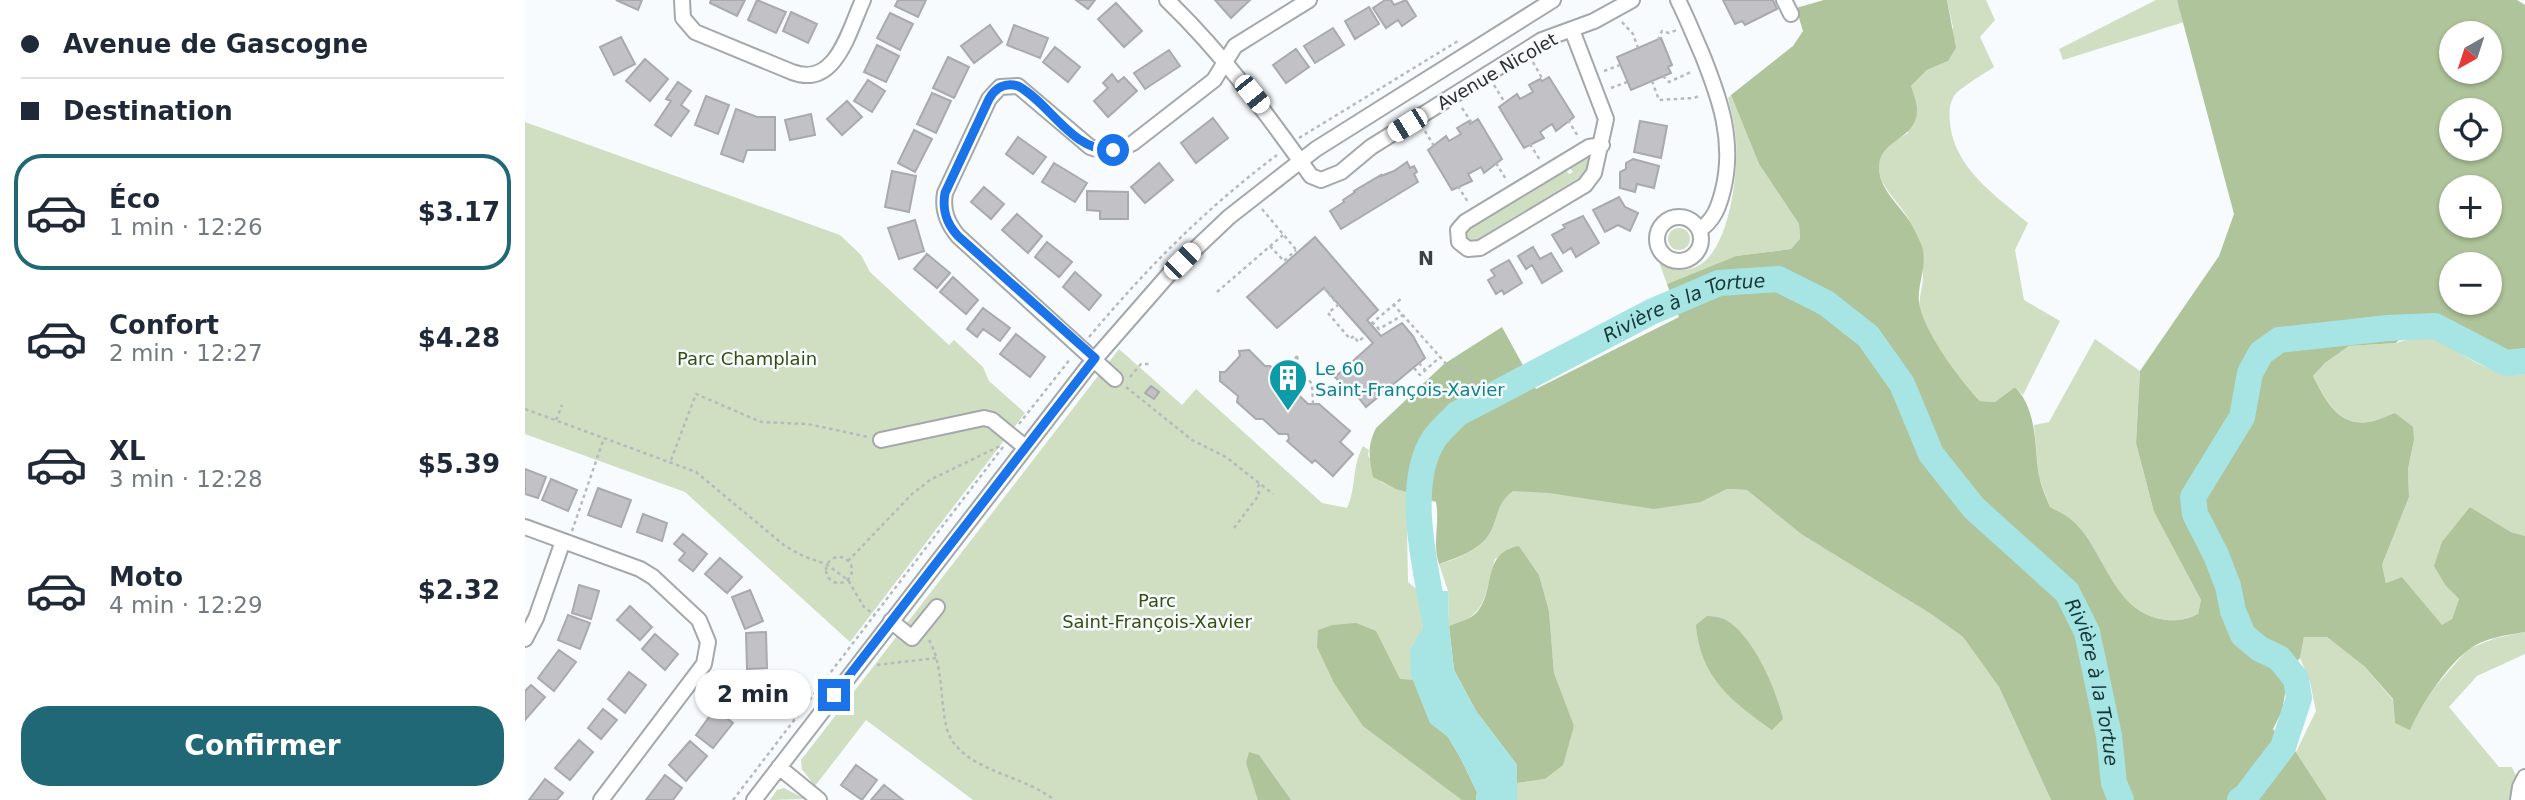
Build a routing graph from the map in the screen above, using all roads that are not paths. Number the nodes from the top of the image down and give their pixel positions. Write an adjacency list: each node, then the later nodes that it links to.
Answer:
1 (682, 0): 2 (street)
2 (863, 0)
3 (1167, 0): 11 (street, Avenue Nicolet)
4 (1309, 0): 11 (street)
5 (1553, 0): 13 (street)
6 (1632, 0): 10 (street, Avenue Nicolet)
7 (1678, 0): 14 (street)
8 (1784, 0): 9 (street)
9 (1791, 14)
10 (1572, 30): 12 (street); 13 (street, Avenue Nicolet)
11 (1225, 62): 13 (street, Avenue Nicolet); 15 (street)
12 (1602, 145): 12 (street)
13 (1300, 160): 15 (street)
14 (1699, 230)
15 (1095, 358): 16 (street); 18 (street)
16 (1115, 379)
17 (881, 440): 18 (street)
18 (1025, 447): 22 (street)
19 (525, 527): 20 (street)
20 (567, 538): 23 (street); 26 (street)
21 (937, 607): 22 (street)
22 (891, 621): 24 (street)
23 (525, 639)
24 (779, 767): 27 (street); 28 (street)
25 (2525, 777): 29 (street)
26 (601, 800)
27 (754, 800)
28 (820, 800)
29 (2518, 800)

